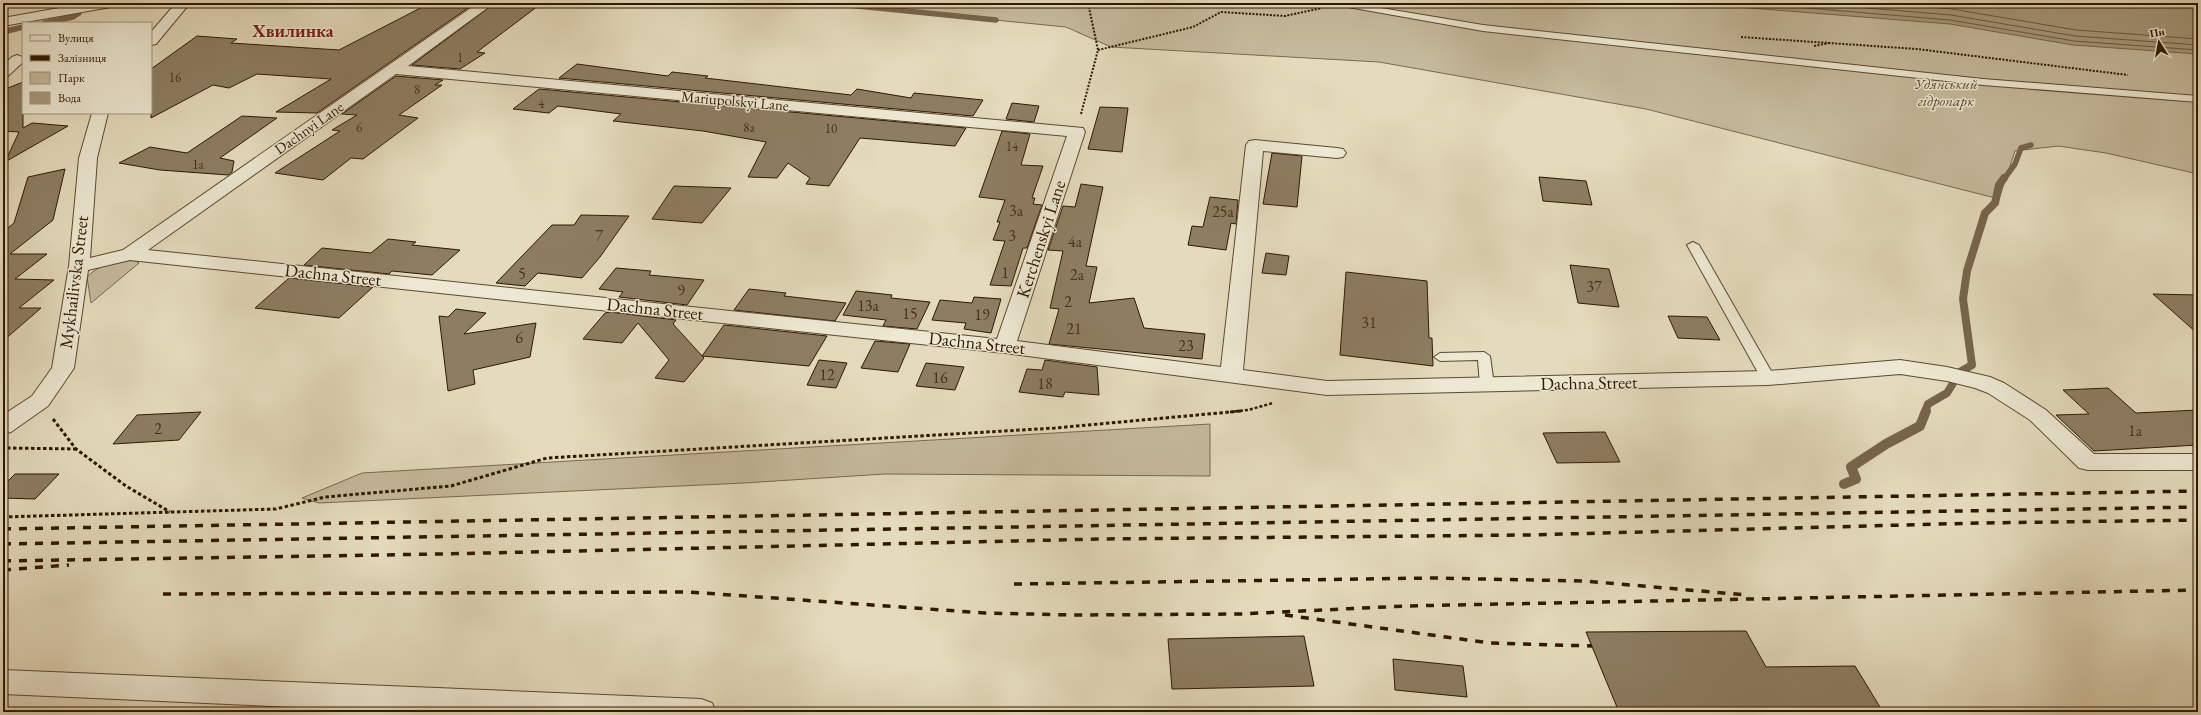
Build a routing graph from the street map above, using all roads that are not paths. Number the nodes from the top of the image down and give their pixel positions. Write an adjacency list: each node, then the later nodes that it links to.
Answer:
1 (111, 3): 5 (street)
2 (183, 3): 6 (street)
3 (487, 3): 8 (street, Dachnyi Lane)
4 (1338, 3): 10 (lane)
5 (3, 22)
6 (152, 40)
7 (17, 60): 9 (street)
8 (393, 69): 12 (street, Mariupolskyi Lane); 15 (street, Dachnyi Lane)
9 (3, 73)
10 (2198, 99)
11 (100, 114): 16 (street, Mykhailivska Street)
12 (1077, 132): 17 (street, Kerchenskyi Lane)
13 (1337, 153): 19 (street)
14 (1693, 245): 20 (lane)
15 (130, 254): 16 (street, Dachna Street); 17 (street, Dachna Street)
16 (79, 266): 22 (street, Mykhailivska Street)
17 (1005, 346): 19 (street, Dachna Street)
18 (1440, 357): 21 (lane)
19 (1231, 375): 21 (street, Dachna Street)
20 (1768, 378): 21 (street, Dachna Street); 23 (street, Dachna Street)
21 (1487, 385)
22 (3, 426)
23 (2198, 462)
24 (3, 682): 25 (street)
25 (702, 712)

